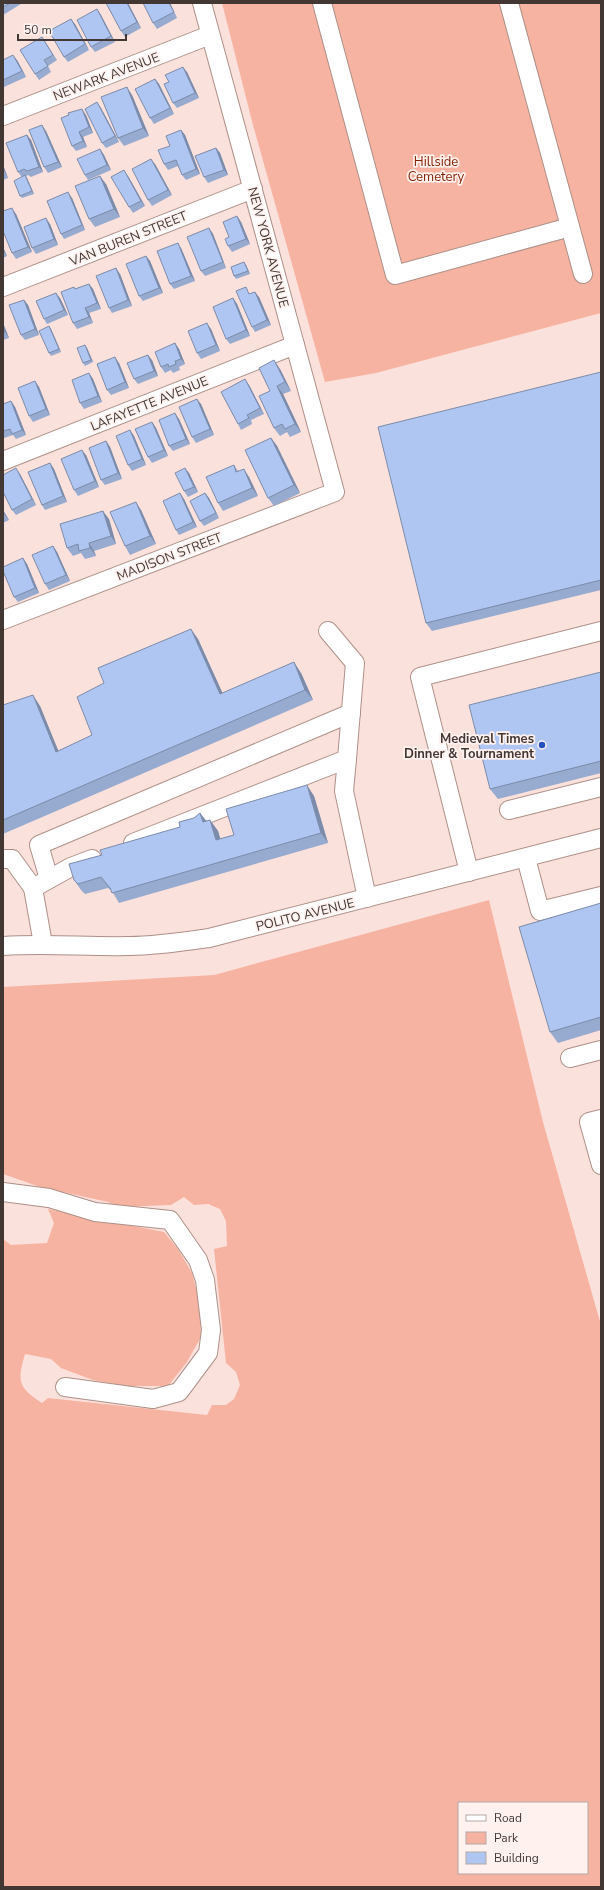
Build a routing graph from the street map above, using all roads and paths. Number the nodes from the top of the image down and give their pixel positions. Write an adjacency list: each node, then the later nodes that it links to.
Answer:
1 (202, 3): 4 (street, NEW YORK AVENUE)
2 (322, 3): 7 (street)
3 (509, 3): 7 (street)
4 (210, 36): 5 (street, NEWARK AVENUE); 6 (street, NEW YORK AVENUE)
5 (3, 116)
6 (253, 188): 9 (street, VAN BUREN STREET); 10 (street, NEW YORK AVENUE)
7 (570, 226): 8 (street)
8 (583, 274)
9 (3, 287)
10 (295, 345): 11 (street, LAFAYETTE AVENUE); 12 (street, NEW YORK AVENUE)
11 (3, 461)
12 (335, 492): 13 (street, MADISON STREET)
13 (3, 620)
14 (328, 631): 16 (street)
15 (601, 631): 23 (street)
16 (351, 713): 17 (street); 24 (street)
17 (347, 758): 24 (street); 26 (street)
18 (601, 787): 19 (street)
19 (509, 810)
20 (601, 840): 21 (street, POLITO AVENUE)
21 (526, 858): 23 (street, POLITO AVENUE); 25 (street)
22 (3, 859): 24 (street)
23 (469, 872): 26 (street, POLITO AVENUE)
24 (41, 883): 27 (street)
25 (601, 896)
26 (367, 898): 27 (street, POLITO AVENUE)
27 (43, 944): 28 (street, POLITO AVENUE)
28 (3, 946)
29 (601, 1050): 30 (street)
30 (570, 1058)
31 (601, 1119): 32 (street)
32 (601, 1165)
33 (3, 1192): 34 (street)
34 (65, 1387)

